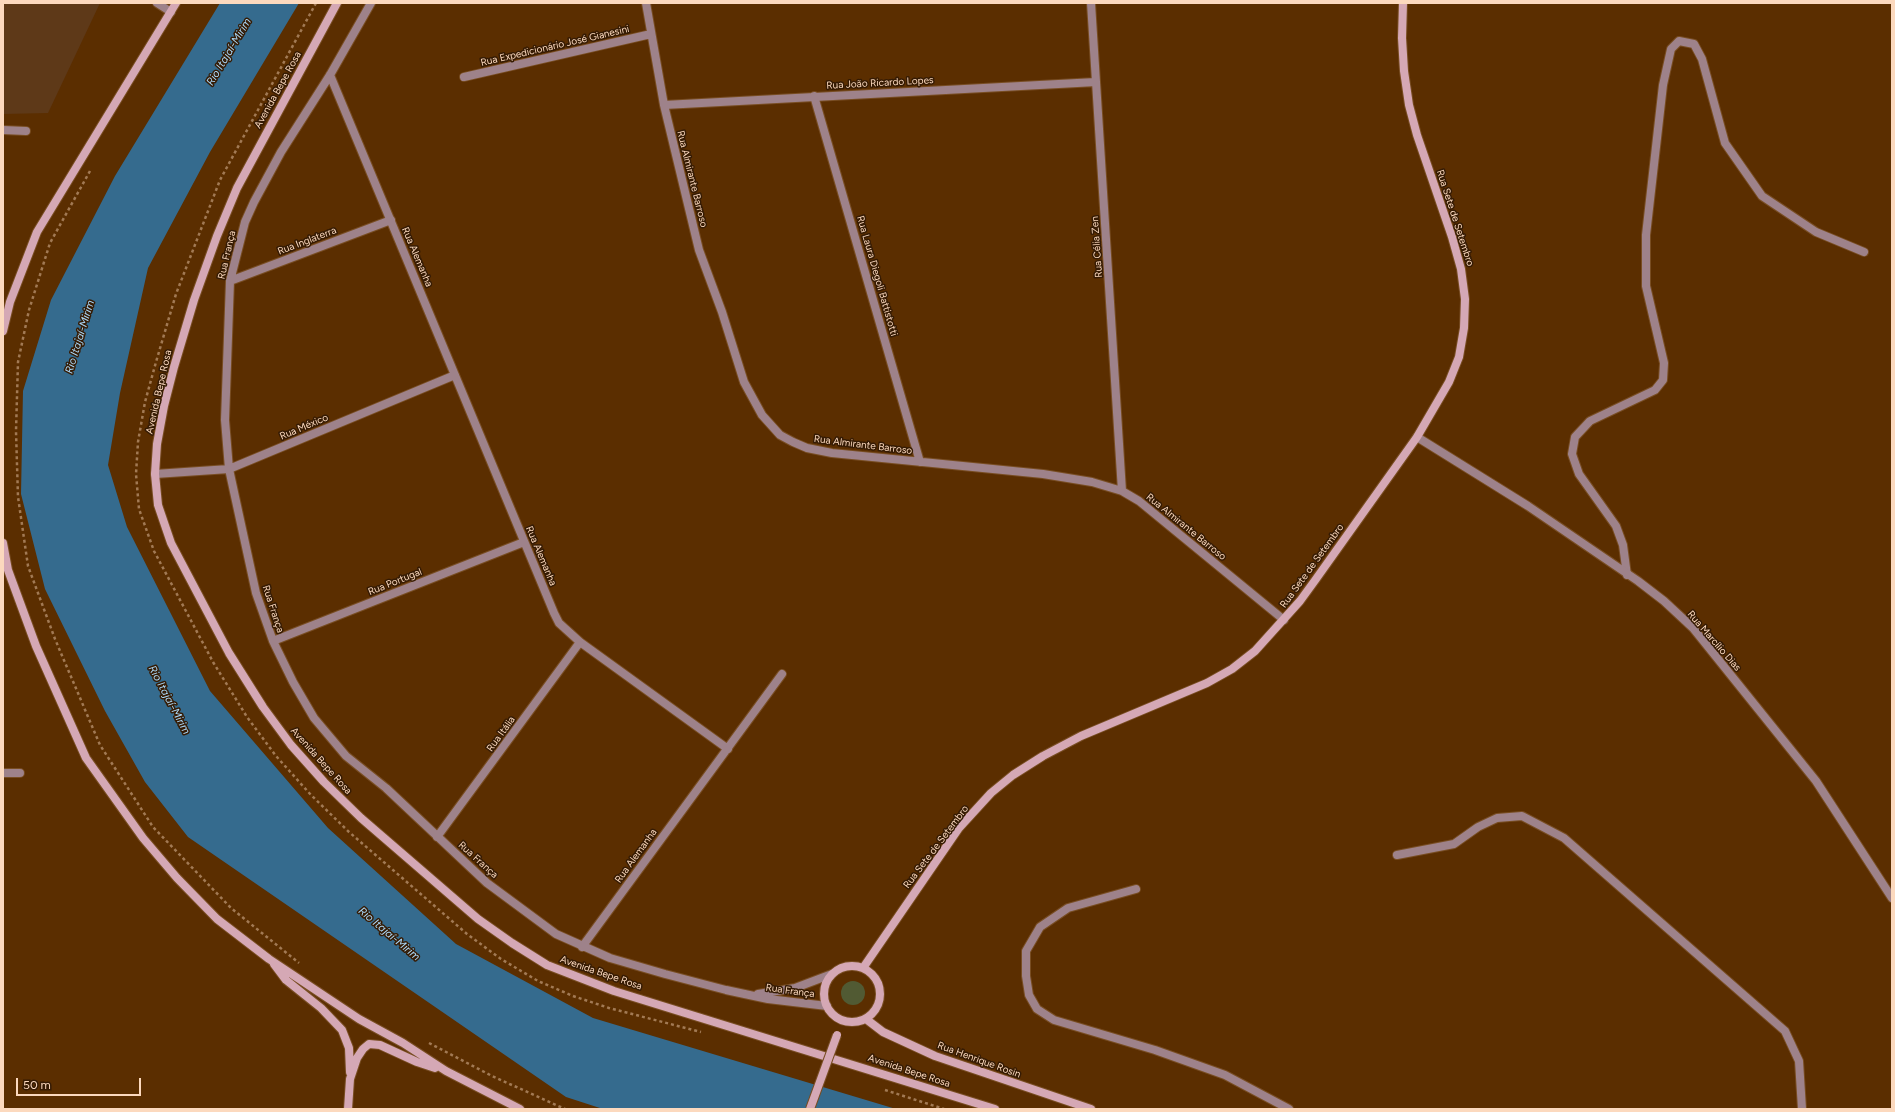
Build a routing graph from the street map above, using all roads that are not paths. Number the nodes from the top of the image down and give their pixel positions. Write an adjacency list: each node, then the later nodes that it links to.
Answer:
1 (157, 3): 8 (street)
2 (176, 3): 8 (main road)
3 (337, 3): 25 (main road, Avenida Bepe Rosa)
4 (371, 3): 10 (street, Rua França)
5 (646, 3): 9 (street, Rua Almirante Barroso)
6 (1091, 3): 12 (street, Rua Célia Zen)
7 (1403, 3): 22 (main road, Rua Sete de Setembro)
8 (171, 12): 20 (main road)
9 (651, 34): 11 (street, Rua Expedicionário José Gianesini); 14 (street, Rua Almirante Barroso)
10 (330, 75): 17 (street, Rua Alemanha); 19 (street, Rua França)
11 (464, 78)
12 (1096, 82): 13 (street, Rua João Ricardo Lopes); 26 (street, Rua Célia Zen)
13 (814, 96): 14 (street, Rua João Ricardo Lopes); 23 (street, Rua Laura Diegoli Battistotti)
14 (664, 105): 23 (street, Rua Almirante Barroso)
15 (3, 130): 16 (street)
16 (26, 131)
17 (390, 220): 19 (street, Rua Inglaterra); 21 (street, Rua Alemanha)
18 (1864, 252): 29 (street)
19 (230, 281): 24 (street, Rua França)
20 (3, 331)
21 (455, 375): 24 (street, Rua México); 27 (street, Rua Alemanha)
22 (1417, 437): 29 (street, Rua Marcílio Dias); 30 (main road, Rua Sete de Setembro)
23 (920, 462): 26 (street, Rua Almirante Barroso)
24 (229, 469): 25 (street, Rua México); 31 (street, Rua França)
25 (155, 474): 54 (main road, Avenida Bepe Rosa)
26 (1122, 491): 30 (street, Rua Almirante Barroso)
27 (524, 542): 31 (street, Rua Portugal); 32 (street, Rua Alemanha)
28 (3, 543): 42 (main road)
29 (1627, 575): 40 (street, Rua Marcílio Dias)
30 (1284, 620): 43 (main road, Rua Sete de Setembro)
31 (273, 641): 37 (street, Rua França)
32 (580, 642): 34 (street, Rua Alemanha); 37 (street, Rua Itália)
33 (782, 674): 34 (street)
34 (728, 749): 41 (street, Rua Alemanha)
35 (3, 773): 36 (street)
36 (20, 773)
37 (437, 837): 41 (street, Rua França)
38 (1397, 855): 57 (street)
39 (1136, 889): 56 (street)
40 (1892, 898)
41 (582, 946): 45 (street, Rua França)
42 (270, 959): 49 (main road); 50 (main road)
43 (864, 968): 44 (main road); 47 (main road)
44 (832, 974): 45 (street, Rua França); 46 (main road)
45 (751, 995): 46 (street, Rua França)
46 (826, 1006): 48 (main road)
47 (866, 1019): 48 (main road); 55 (main road, Rua Henrique Rosin)
48 (842, 1020): 53 (main road, bridge)
49 (446, 1071): 50 (main road); 52 (main road)
50 (350, 1079): 51 (main road)
51 (348, 1109)
52 (520, 1109)
53 (810, 1109)
54 (994, 1109)
55 (1091, 1109)
56 (1289, 1109)
57 (1802, 1109)

